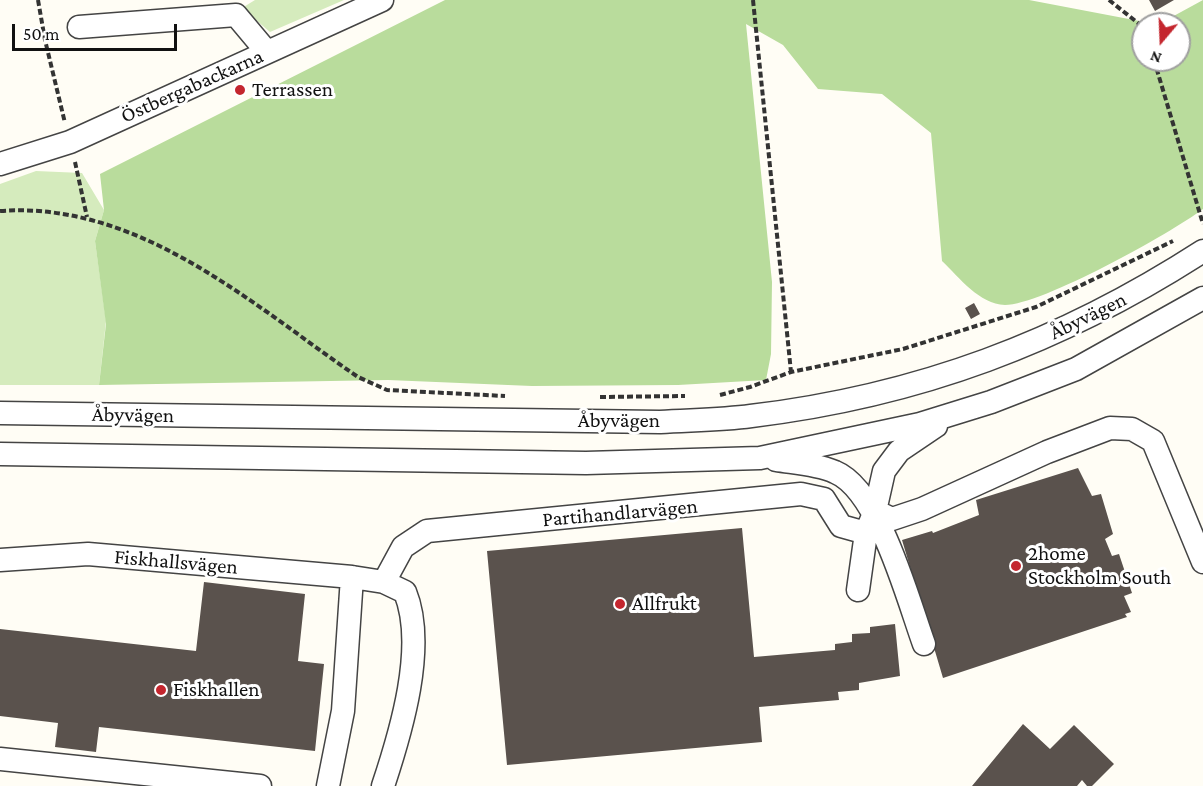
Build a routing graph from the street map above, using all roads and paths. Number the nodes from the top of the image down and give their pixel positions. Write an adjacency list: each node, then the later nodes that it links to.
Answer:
1 (38, 0): 10 (path)
2 (382, 0): 8 (street, Östbergabackarna)
3 (753, 0): 18 (path)
4 (1109, 0): 6 (path)
5 (230, 7): 7 (street); 8 (street)
6 (1131, 17)
7 (79, 27)
8 (267, 52): 10 (street, Östbergabackarna)
9 (1158, 72): 14 (path)
10 (70, 142): 11 (street, Östbergabackarna); 13 (path)
11 (0, 164)
12 (0, 211): 13 (path)
13 (87, 217): 20 (path)
14 (1203, 224)
15 (1182, 236): 18 (path)
16 (1203, 251): 23 (street, Åbyvägen)
17 (1203, 298): 24 (street, Åbyvägen)
18 (791, 372): 19 (path)
19 (718, 395)
20 (507, 396)
21 (690, 396): 22 (path)
22 (599, 397)
23 (0, 413)
24 (954, 414): 26 (street, Åbyvägen); 27 (street)
25 (0, 454): 26 (street, Åbyvägen)
26 (760, 458): 27 (street)
27 (875, 511): 28 (street); 30 (street); 34 (street)
28 (866, 533): 32 (street, Partihandlarvägen); 33 (street)
29 (0, 560): 31 (street, Fiskhallsvägen)
30 (1202, 561)
31 (352, 577): 32 (street); 37 (street)
32 (384, 582): 38 (street)
33 (858, 590)
34 (924, 644)
35 (0, 759): 36 (street)
36 (260, 786)
37 (327, 786)
38 (382, 786)

